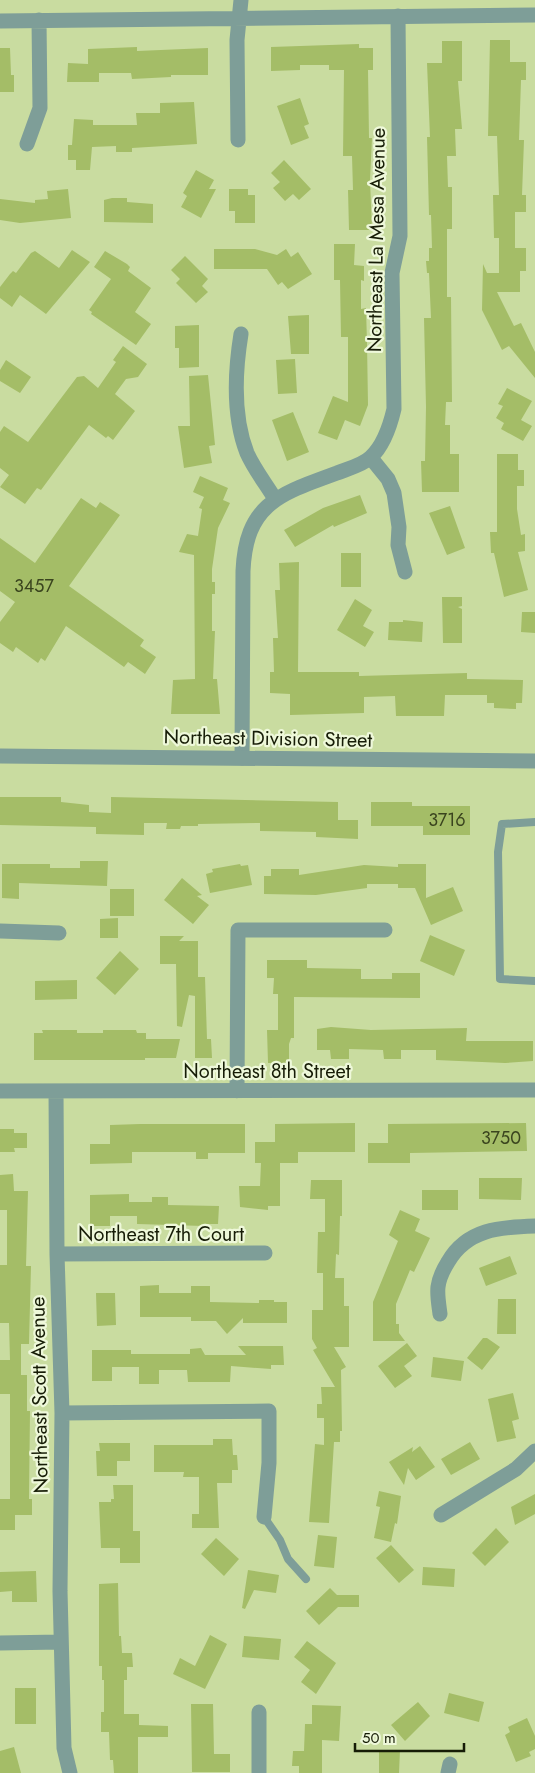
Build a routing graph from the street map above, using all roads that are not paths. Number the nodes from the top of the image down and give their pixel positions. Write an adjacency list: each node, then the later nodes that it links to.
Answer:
1 (241, 0): 4 (street)
2 (535, 15): 3 (street)
3 (398, 16): 4 (street); 10 (street, Northeast La Mesa Avenue)
4 (239, 18): 5 (street); 7 (street)
5 (39, 20): 6 (street); 8 (street)
6 (0, 21)
7 (238, 140)
8 (28, 144)
9 (241, 334): 11 (street)
10 (371, 458): 11 (street); 12 (street)
11 (276, 499): 14 (street)
12 (405, 572)
13 (0, 756): 14 (street, Northeast Division Street)
14 (242, 758): 15 (street, Northeast Division Street)
15 (535, 761)
16 (535, 822): 20 (lane)
17 (385, 930): 24 (street)
18 (0, 931): 19 (street)
19 (59, 933)
20 (535, 981)
21 (535, 1090): 24 (street, Northeast 8th Street)
22 (0, 1091): 23 (street, Northeast 8th Street)
23 (56, 1091): 24 (street, Northeast 8th Street); 26 (street, Northeast Scott Avenue)
24 (237, 1091)
25 (535, 1226): 28 (street)
26 (57, 1254): 27 (street, Northeast 7th Court); 29 (street, Northeast Scott Avenue)
27 (265, 1254)
28 (440, 1314)
29 (62, 1413): 32 (street); 34 (street, Northeast Scott Avenue)
30 (535, 1451): 31 (street)
31 (441, 1515)
32 (264, 1517): 33 (lane)
33 (306, 1579)
34 (61, 1642): 35 (street); 37 (street, Northeast Scott Avenue)
35 (0, 1643)
36 (259, 1712): 38 (street)
37 (70, 1773)
38 (259, 1773)

